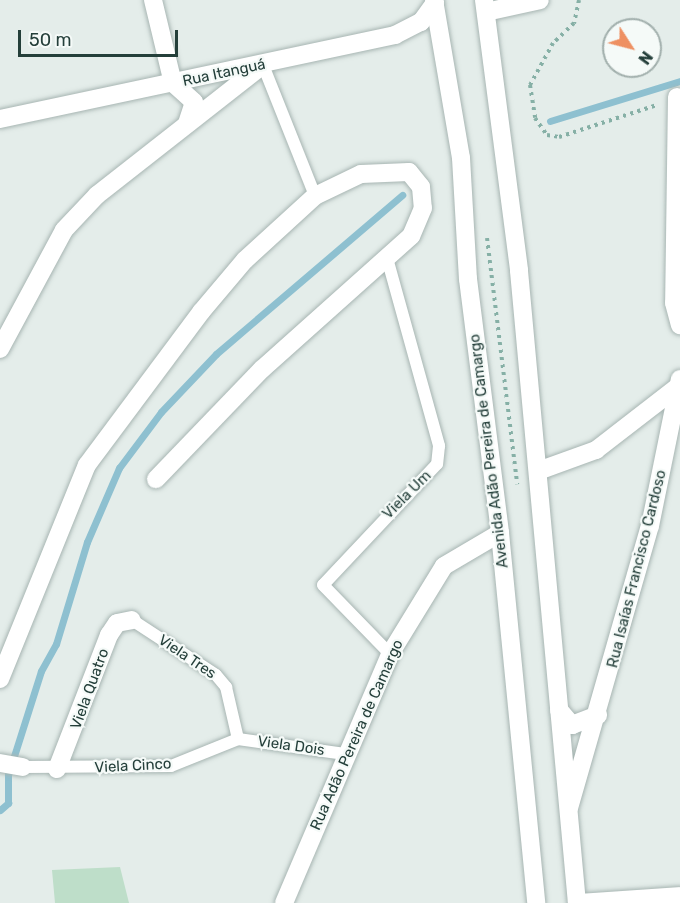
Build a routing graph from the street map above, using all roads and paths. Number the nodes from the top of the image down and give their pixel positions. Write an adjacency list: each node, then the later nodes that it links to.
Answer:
1 (153, 0): 7 (street)
2 (540, 0): 5 (street)
3 (579, 0): 8 (path)
4 (434, 1): 6 (street, Rua Itanguá); 18 (street, Avenida Adão Pereira de Camargo)
5 (485, 6): 16 (street)
6 (263, 65): 7 (street, Rua Itanguá); 10 (street); 11 (lane)
7 (173, 83): 9 (street, Rua Itanguá); 10 (street)
8 (679, 97): 13 (street)
9 (0, 119)
10 (187, 125): 14 (street)
11 (315, 196): 12 (street); 21 (street)
12 (387, 258): 17 (street); 20 (lane, Viela Um)
13 (680, 325)
14 (0, 348)
15 (679, 384): 16 (street); 23 (street, Rua Isaías Francisco Cardoso)
16 (538, 471): 22 (street)
17 (156, 479)
18 (500, 533): 20 (street, Rua Adão Pereira de Camargo); 32 (street, Avenida Adão Pereira de Camargo)
19 (132, 620): 24 (lane, Viela Tres); 28 (street, Viela Quatro)
20 (390, 654): 25 (street, Rua Adão Pereira de Camargo)
21 (0, 679)
22 (559, 710): 23 (street); 29 (street)
23 (598, 715): 29 (street, Rua Isaías Francisco Cardoso)
24 (238, 739): 25 (lane, Viela Dois); 28 (lane, Viela Cinco)
25 (345, 754): 31 (street, Rua Adão Pereira de Camargo)
26 (0, 763): 27 (street)
27 (23, 766): 28 (lane, Viela Cinco)
28 (57, 769)
29 (567, 813): 33 (street)
30 (680, 896): 33 (street)
31 (284, 903)
32 (536, 903)
33 (577, 903)

